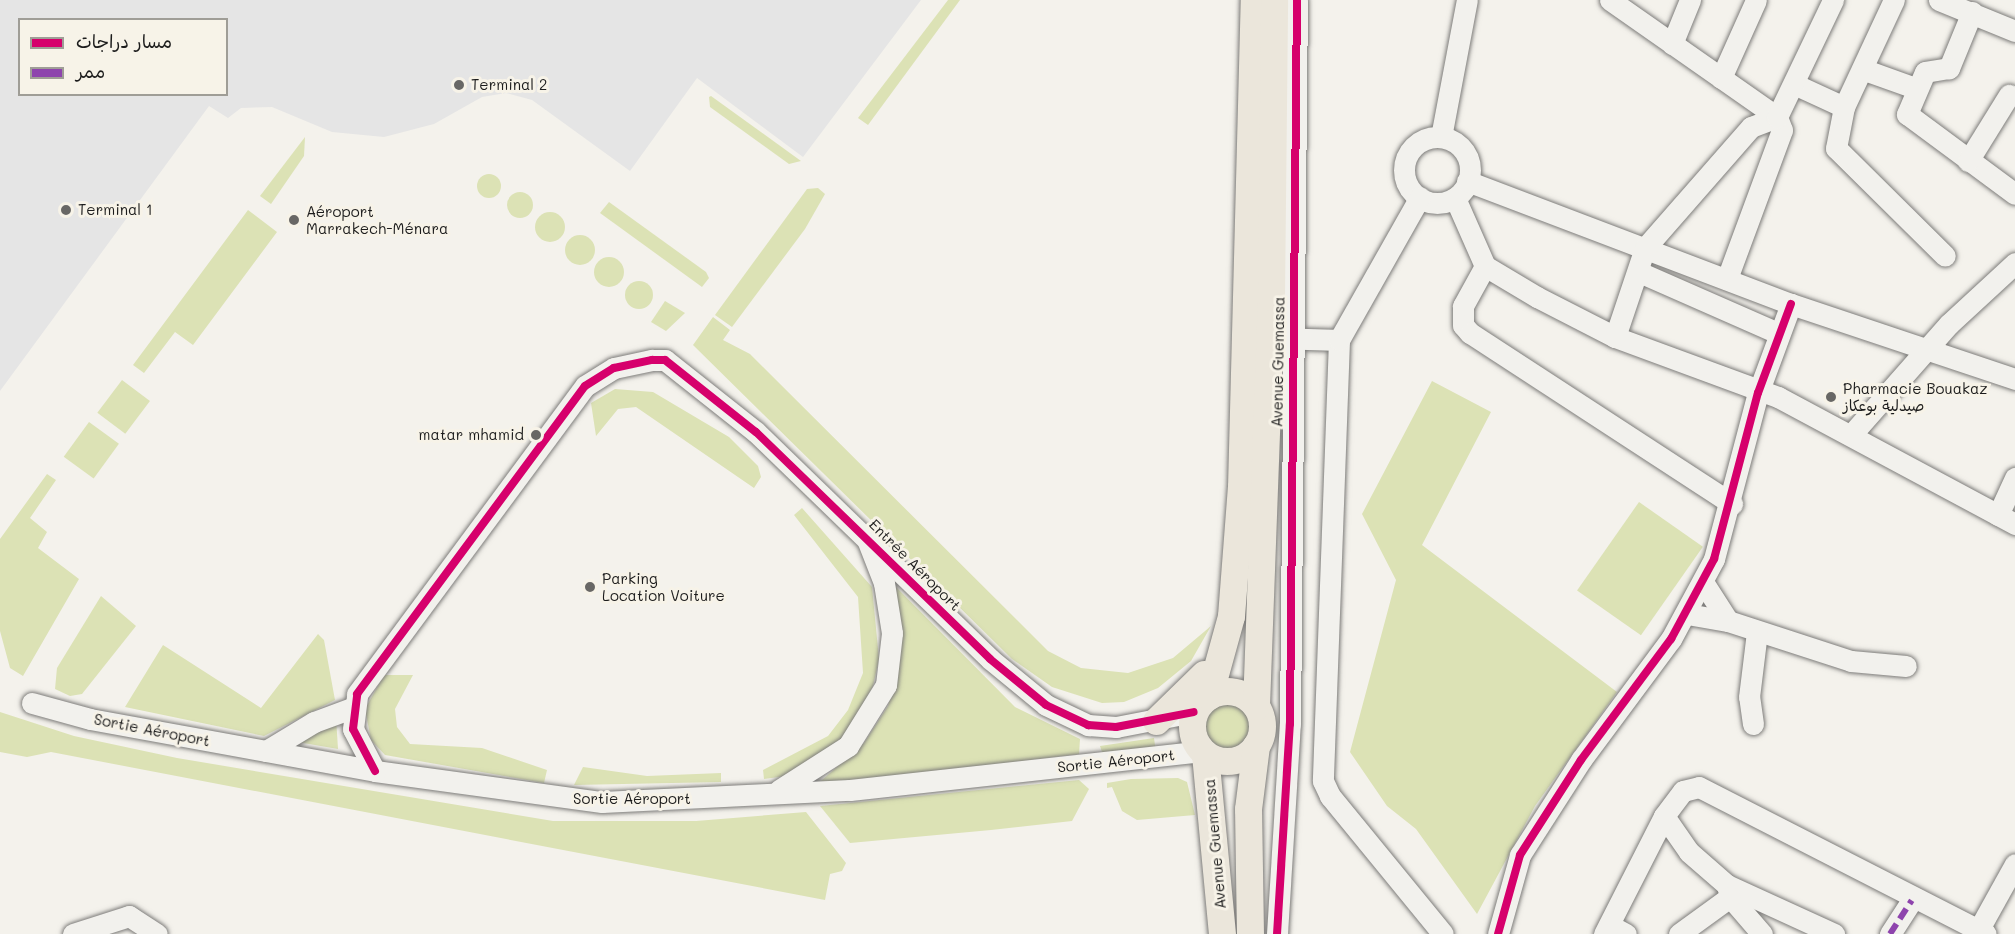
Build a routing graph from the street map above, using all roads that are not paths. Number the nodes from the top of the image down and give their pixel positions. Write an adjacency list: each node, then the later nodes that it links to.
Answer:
1 (1254, 0): 36 (main road, Avenue Guemassa)
2 (1274, 0): 36 (main road, Avenue Guemassa)
3 (1297, 0): 36 (street, Avenue Guemassa)
4 (1467, 0): 21 (street)
5 (1610, 0): 13 (street)
6 (1690, 0): 13 (street)
7 (1756, 0): 15 (street)
8 (1833, 0): 16 (street)
9 (1894, 0): 14 (street)
10 (1939, 0): 11 (street)
11 (1972, 12): 12 (street); 17 (street)
12 (2015, 31)
13 (1672, 44): 15 (street)
14 (1862, 69): 17 (street); 19 (street)
15 (1721, 78): 20 (street)
16 (1794, 84): 19 (street); 20 (street)
17 (1915, 88): 22 (street)
18 (2009, 95): 22 (street)
19 (1844, 107): 28 (street)
20 (1777, 117): 27 (street); 32 (street)
21 (1441, 137): 23 (street); 25 (street)
22 (1968, 161): 24 (street)
23 (1467, 181): 26 (street); 27 (street)
24 (2015, 194)
25 (1420, 197): 26 (street); 37 (street)
26 (1455, 198): 29 (street)
27 (1645, 248): 31 (street); 32 (street)
28 (1945, 256)
29 (1485, 266): 35 (street); 43 (street)
30 (2014, 267): 38 (street)
31 (1639, 272): 34 (street); 35 (street)
32 (1727, 279): 33 (street)
33 (1791, 304): 34 (street); 38 (street)
34 (1778, 333): 40 (street)
35 (1615, 337): 40 (street)
36 (1269, 338): 37 (street); 50 (main road, Avenue Guemassa); 54 (main road, Avenue Guemassa); 73 (street, Avenue Guemassa)
37 (1339, 340): 74 (street)
38 (1927, 349): 39 (street); 41 (street)
39 (2015, 379)
40 (1758, 393): 41 (street); 43 (street)
41 (1851, 435): 44 (street)
42 (2015, 478): 44 (street)
43 (1732, 504): 46 (street)
44 (2006, 520)
45 (865, 533): 55 (street, Entrée Aéroport); 56 (street, Entrée Aéroport); 62 (street)
46 (1703, 582): 47 (street); 48 (street)
47 (1687, 614): 48 (street); 75 (street)
48 (1728, 621): 49 (street)
49 (1756, 632): 51 (street); 57 (street)
50 (1226, 645): 53 (main road, Avenue Guemassa); 56 (main road)
51 (1906, 666)
52 (32, 703): 59 (street, Sortie Aéroport)
53 (1202, 704): 54 (main road); 56 (street, Entrée Aéroport); 60 (main road)
54 (1256, 706): 58 (main road)
55 (352, 708): 59 (street); 61 (street)
56 (1156, 721)
57 (1754, 724)
58 (1256, 746): 60 (main road); 72 (main road, Avenue Guemassa)
59 (266, 751): 61 (street, Sortie Aéroport)
60 (1204, 752): 62 (street, Sortie Aéroport); 71 (main road, Avenue Guemassa)
61 (375, 771): 62 (street, Sortie Aéroport)
62 (771, 794)
63 (1664, 816): 65 (street); 66 (street); 67 (street)
64 (2015, 864): 68 (street)
65 (1729, 891): 76 (street); 77 (street); 78 (street)
66 (1912, 900): 68 (street); 79 (street)
67 (1613, 931)
68 (1982, 932)
69 (73, 934): 70 (street)
70 (157, 934)
71 (1222, 934)
72 (1250, 934)
73 (1277, 934)
74 (1443, 934)
75 (1498, 934)
76 (1680, 934)
77 (1762, 934)
78 (1834, 934)
79 (1890, 934)

